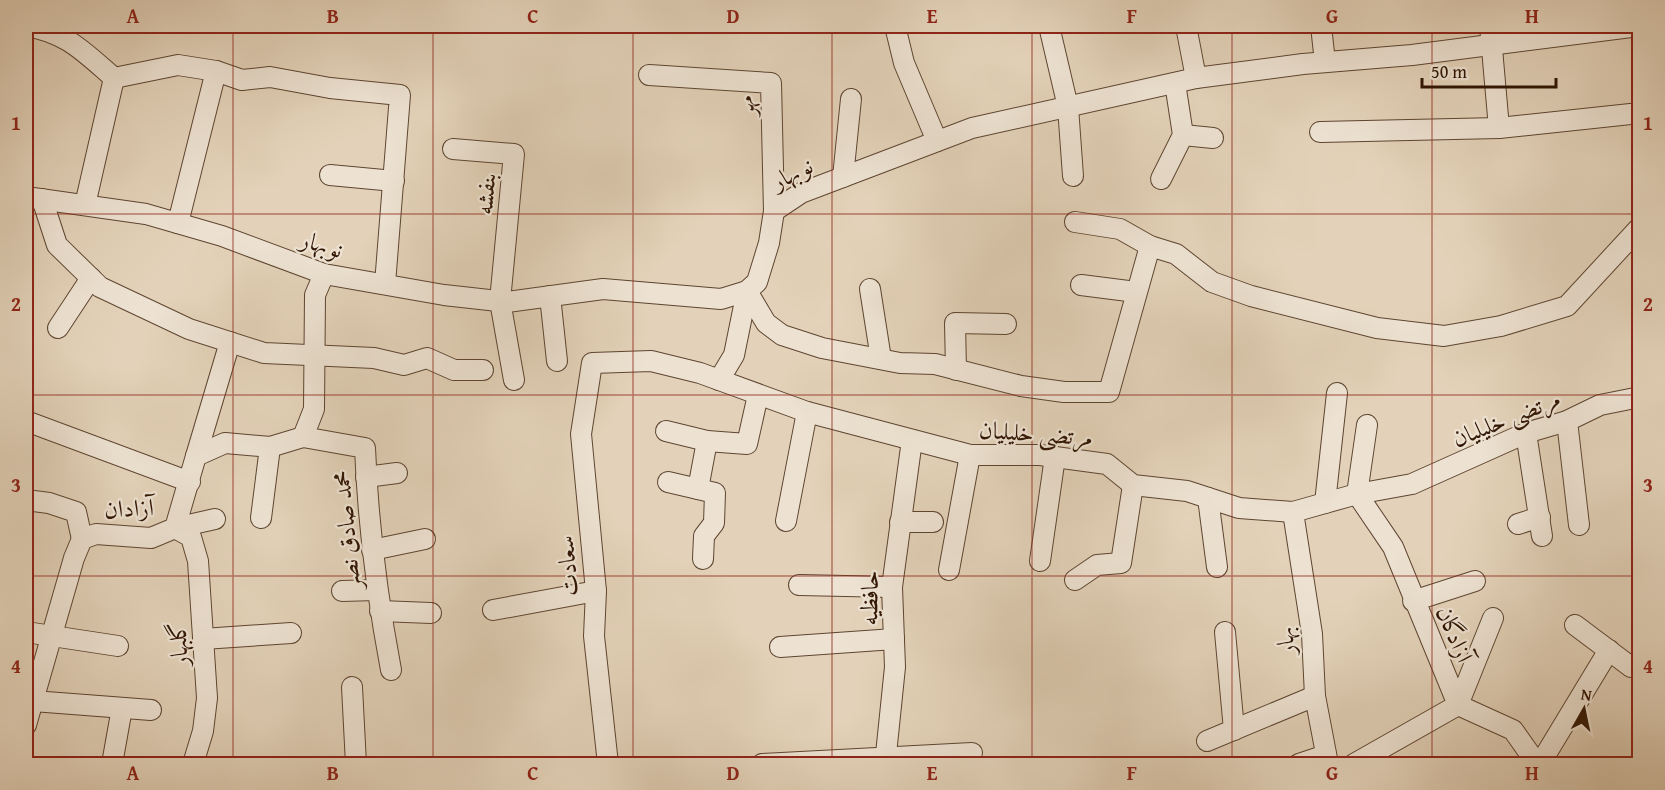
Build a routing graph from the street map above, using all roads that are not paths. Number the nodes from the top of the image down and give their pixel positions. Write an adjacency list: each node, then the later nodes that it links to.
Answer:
1 (26, 26): 12 (street)
2 (895, 26): 22 (street)
3 (1049, 26): 16 (street)
4 (1186, 26): 13 (street)
5 (1321, 26): 9 (street)
6 (1639, 26): 7 (street, نوبهار)
7 (1563, 31): 8 (street, نوبهار)
8 (1491, 35): 9 (street, نوبهار); 18 (street)
9 (1325, 62): 13 (street, نوبهار)
10 (216, 71): 12 (street); 28 (street); 33 (street)
11 (649, 75): 31 (street, مهر)
12 (114, 78): 30 (street)
13 (1196, 78): 14 (street, نوبهار)
14 (1175, 83): 16 (street, نوبهار); 20 (street)
15 (851, 99): 26 (street)
16 (1068, 107): 22 (street, نوبهار); 25 (street)
17 (1640, 113): 18 (street)
18 (1499, 128): 19 (street)
19 (1320, 132)
20 (1183, 135): 21 (street); 27 (street)
21 (1213, 138)
22 (937, 141): 26 (street, نوبهار)
23 (453, 149): 44 (street, بنفشه)
24 (330, 175): 28 (street)
25 (1073, 176)
26 (843, 177): 31 (street, نوبهار)
27 (1161, 180)
28 (394, 181): 38 (street)
29 (34, 198): 30 (street, نوبهار); 37 (street)
30 (84, 205): 33 (street, نوبهار)
31 (774, 211): 41 (street, نوبهار)
32 (1075, 222): 35 (street)
33 (178, 223): 36 (street, نوبهار)
34 (1640, 227): 35 (street)
35 (1150, 246): 42 (street)
36 (324, 274): 38 (street, نوبهار); 48 (street)
37 (91, 278): 46 (street); 47 (street)
38 (385, 284): 44 (street, نوبهار)
39 (1082, 285): 42 (street)
40 (870, 289): 49 (street)
41 (747, 291): 43 (street, نوبهار); 49 (street); 54 (street)
42 (1136, 292): 53 (street)
43 (550, 296): 44 (street, نوبهار); 50 (street)
44 (501, 301): 55 (street)
45 (1006, 324): 53 (street)
46 (58, 328)
47 (230, 342): 48 (street); 70 (street, آزادان)
48 (315, 355): 52 (street); 65 (street)
49 (881, 359): 53 (street)
50 (557, 362)
51 (592, 363): 54 (street, مرتضی خلیلیان); 104 (street, سعادت)
52 (483, 370)
53 (956, 370)
54 (719, 380): 57 (street, مرتضی خلیلیان)
55 (514, 381)
56 (1337, 393): 81 (street)
57 (758, 395): 59 (street, مرتضی خلیلیان); 67 (street)
58 (1640, 397): 61 (street, مرتضی خلیلیان)
59 (807, 412): 66 (street, مرتضی خلیلیان); 85 (street)
60 (26, 421): 74 (street)
61 (1567, 422): 64 (street, مرتضی خلیلیان); 89 (street)
62 (1367, 425): 78 (street)
63 (666, 431): 67 (street)
64 (1526, 433): 78 (street, مرتضی خلیلیان); 88 (street)
65 (303, 437): 68 (street); 73 (street, محمد صادق نصر)
66 (912, 440): 69 (street, مرتضی خلیلیان); 86 (street, حافظیه)
67 (707, 441): 77 (street)
68 (270, 447): 70 (street); 83 (street)
69 (970, 455): 71 (street, مرتضی خلیلیان); 97 (street)
70 (196, 456): 74 (street, آزادان)
71 (1055, 457): 76 (street, مرتضی خلیلیان); 95 (street)
72 (397, 473): 73 (street)
73 (366, 477): 93 (street, محمد صادق نصر)
74 (190, 482): 90 (street, آزادان)
75 (668, 482): 77 (street)
76 (1133, 485): 79 (street, مرتضی خلیلیان); 98 (street)
77 (698, 489): 94 (street)
78 (1357, 494): 81 (street, مرتضی خلیلیان); 105 (street, آزادگان)
79 (1208, 498): 82 (street, مرتضی خلیلیان); 96 (street)
80 (26, 500): 91 (street)
81 (1325, 503): 82 (street, مرتضی خلیلیان)
82 (1293, 512): 123 (street, بهار)
83 (261, 518)
84 (215, 519): 90 (street)
85 (786, 521)
86 (900, 522): 87 (street); 101 (street, حافظیه)
87 (933, 522)
88 (1518, 524)
89 (1579, 525)
90 (175, 528): 91 (street, آزادان); 115 (street, گلبهار)
91 (82, 539): 114 (street, آزادان)
92 (424, 539): 93 (street)
93 (372, 550): 102 (street, محمد صادق نصر)
94 (703, 559)
95 (1040, 561)
96 (1217, 567)
97 (949, 570)
98 (1075, 580)
99 (1475, 581): 105 (street)
100 (799, 585): 101 (street)
101 (891, 587): 116 (street, حافظیه)
102 (376, 590): 103 (street); 107 (street, محمد صادق نصر)
103 (342, 591)
104 (596, 591): 106 (street); 138 (street, سعادت)
105 (1413, 601): 125 (street, آزادگان)
106 (493, 610)
107 (380, 611): 108 (street); 121 (street, محمد صادق نصر)
108 (431, 613)
109 (1493, 618): 125 (street)
110 (1575, 625): 119 (street)
111 (26, 632): 114 (street)
112 (1225, 632): 129 (street)
113 (291, 633): 115 (street)
114 (51, 637): 117 (street); 124 (street, آزادان)
115 (203, 639): 136 (street, گلبهار)
116 (894, 639): 118 (street); 133 (street, حافظیه)
117 (118, 646)
118 (780, 647)
119 (1609, 650): 120 (street); 141 (street)
120 (1631, 666)
121 (391, 670)
122 (352, 687): 137 (street)
123 (1315, 696): 129 (street); 132 (street, بهار)
124 (33, 701): 126 (street); 128 (street, آزادان)
125 (1458, 705): 140 (street); 141 (street)
126 (122, 708): 127 (street); 135 (street)
127 (151, 710)
128 (26, 725)
129 (1234, 730): 130 (street)
130 (1208, 741)
131 (972, 753): 133 (street)
132 (1327, 760): 134 (street)
133 (884, 761): 139 (street)
134 (1299, 764)
135 (112, 765)
136 (193, 765)
137 (356, 765)
138 (608, 765)
139 (762, 765)
140 (1354, 765)
141 (1538, 765)

